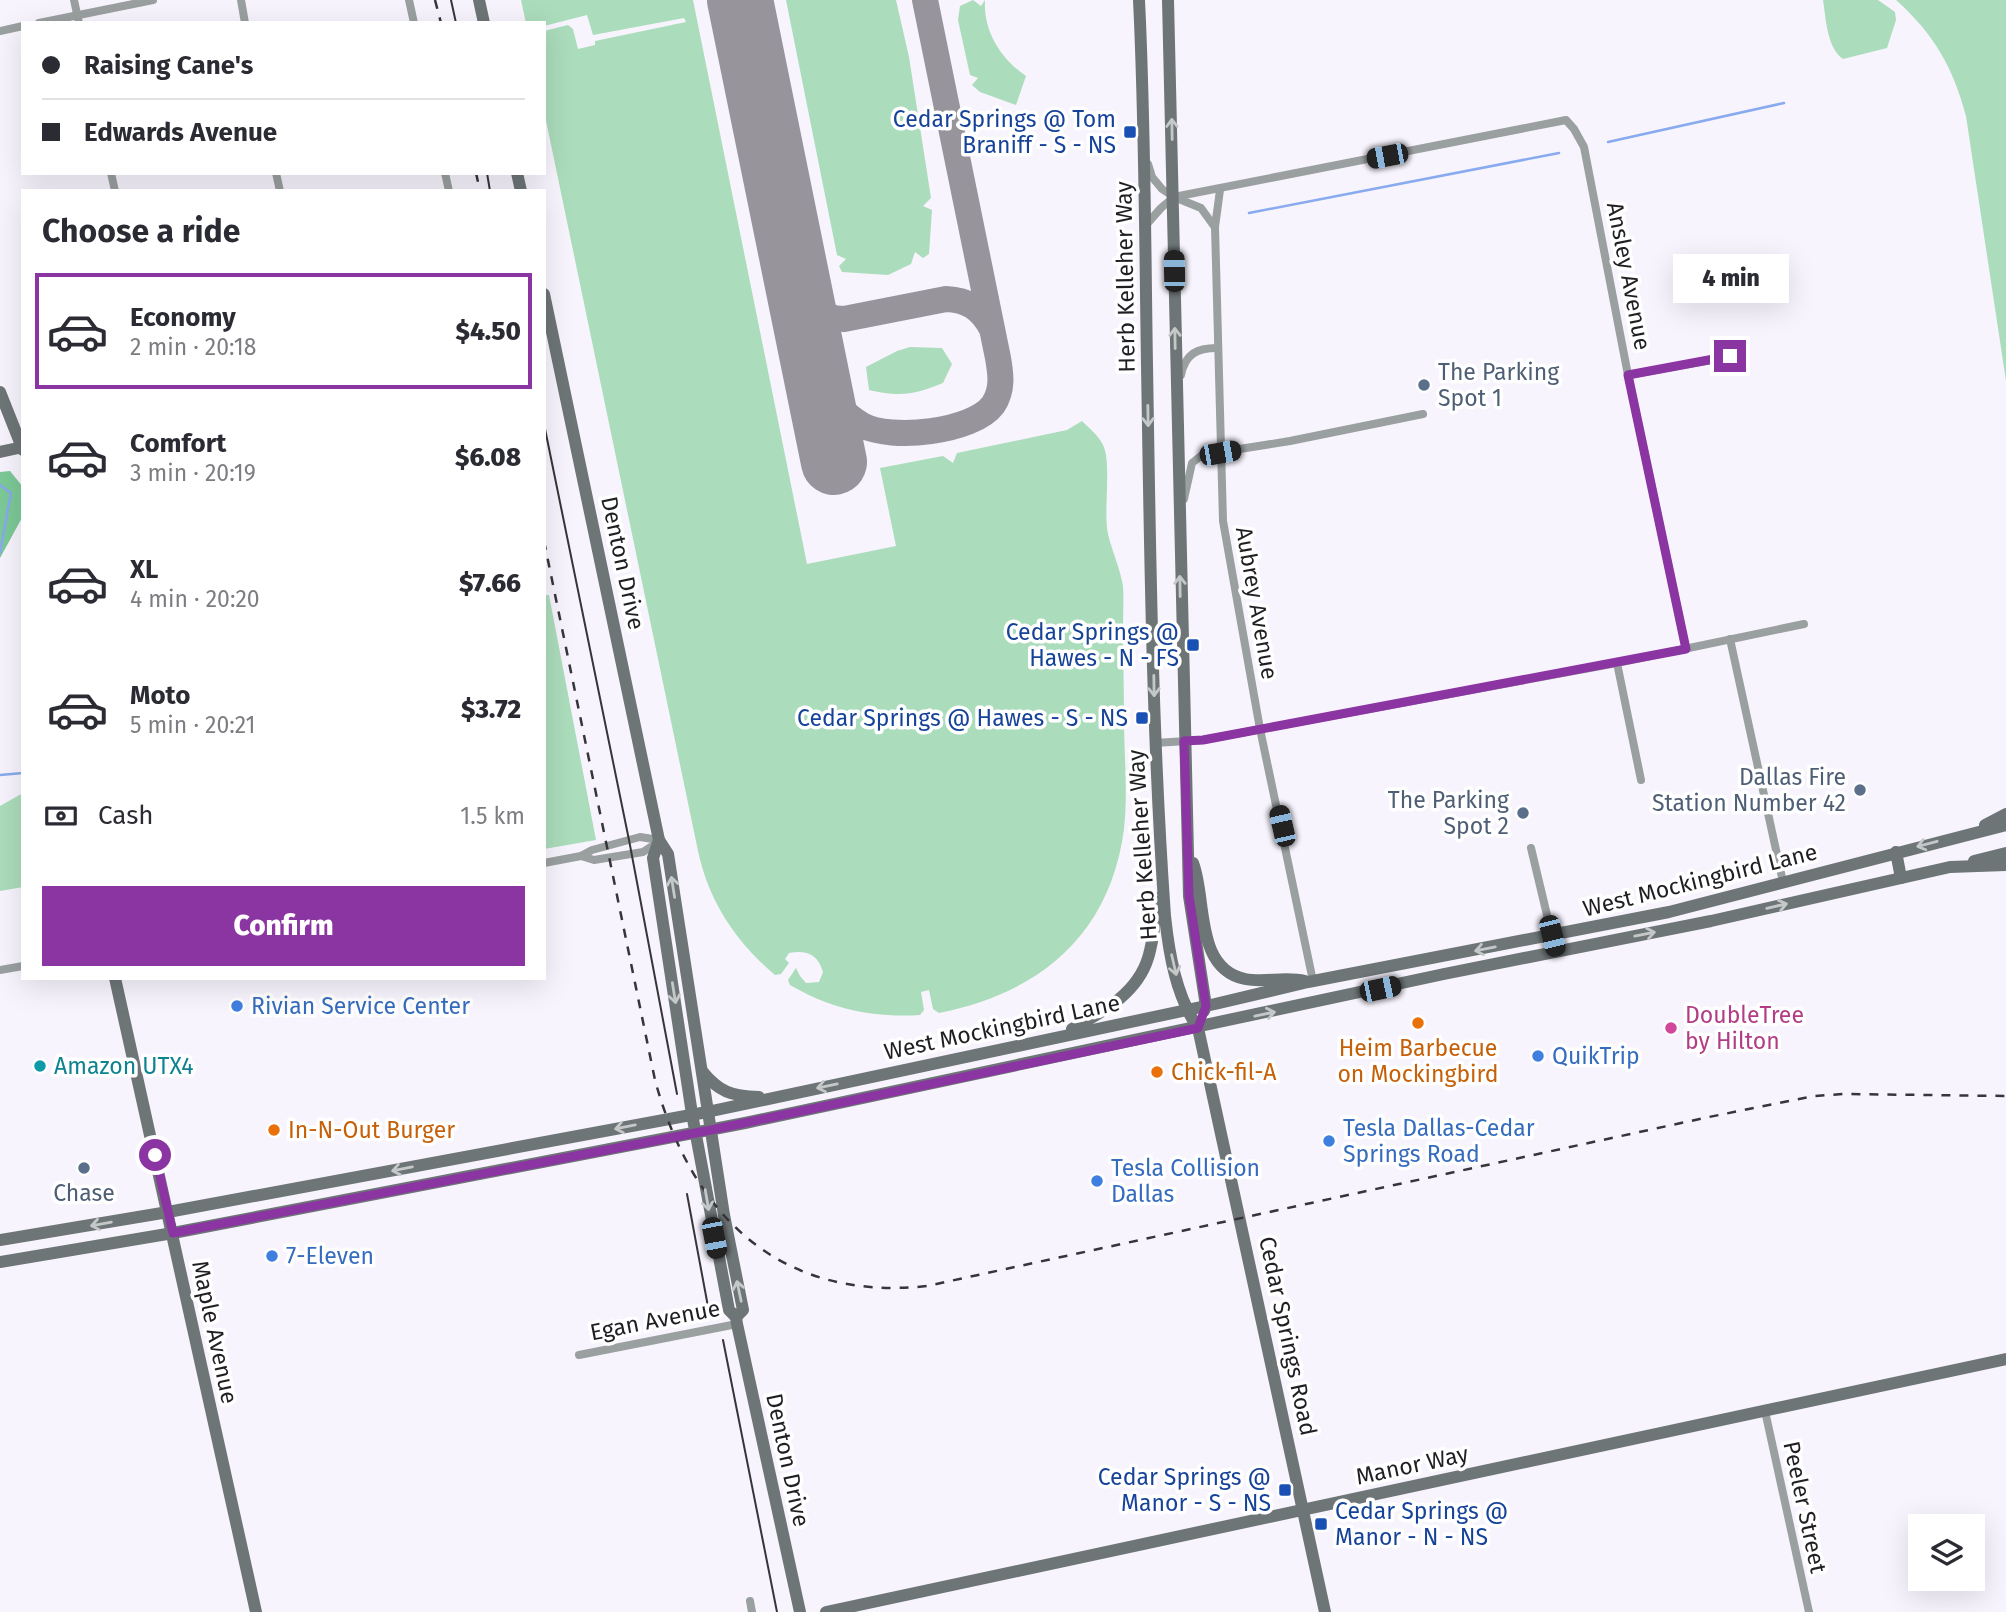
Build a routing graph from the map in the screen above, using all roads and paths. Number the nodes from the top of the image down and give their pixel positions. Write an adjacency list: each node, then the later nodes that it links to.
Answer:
1 (74, 0): 8 (street)
2 (153, 0): 8 (street)
3 (241, 0): 10 (street)
4 (409, 0): 11 (street)
5 (479, 0): 12 (main road)
6 (1139, 0): 15 (main road, Herb Kelleher Way)
7 (1168, 0): 17 (main road, Herb Kelleher Way, one-way to 7)
8 (78, 19): 9 (street)
9 (58, 21)
10 (245, 21)
11 (414, 21)
12 (484, 21)
13 (21, 26): 14 (street)
14 (0, 31)
15 (1144, 154): 17 (street); 18 (main road, Herb Kelleher Way)
16 (1220, 190): 17 (street); 19 (street, Aubrey Avenue); 24 (street, Ansley Avenue)
17 (1174, 197): 18 (street); 19 (street); 26 (main road, Herb Kelleher Way, one-way to 17)
18 (1146, 225): 39 (main road, Herb Kelleher Way, one-way to 39)
19 (1215, 227): 22 (street, Aubrey Avenue)
20 (546, 312): 21 (main road, Denton Drive)
21 (549, 339): 44 (main road, Denton Drive)
22 (1217, 348): 26 (street); 31 (street, Aubrey Avenue)
23 (1739, 355): 24 (street)
24 (1628, 375): 35 (street, Ansley Avenue)
25 (0, 392): 28 (main road)
26 (1176, 398): 32 (main road, Herb Kelleher Way)
27 (1423, 414): 31 (street)
28 (21, 445)
29 (21, 448): 30 (main road)
30 (0, 452)
31 (1220, 453): 32 (street); 37 (street, Aubrey Avenue)
32 (1179, 529): 38 (main road, Herb Kelleher Way, one-way to 32)
33 (1804, 624): 34 (street)
34 (1730, 639): 35 (street); 55 (street)
35 (1686, 649): 36 (street)
36 (1617, 663): 37 (street); 40 (street)
37 (1261, 729): 38 (street); 65 (street, Aubrey Avenue)
38 (1184, 741): 39 (street); 48 (main road, Herb Kelleher Way)
39 (1155, 743): 53 (main road, Herb Kelleher Way)
40 (1641, 780)
41 (2006, 814): 43 (main road)
42 (2006, 825): 43 (main road, West Mockingbird Lane)
43 (1964, 835): 46 (main road, West Mockingbird Lane, one-way to 46)
44 (659, 841): 49 (street); 49 (street); 70 (main road, Denton Drive, one-way to 44); 75 (main road, Denton Drive, one-way to 75)
45 (1531, 848): 58 (street)
46 (1896, 852): 54 (main road); 55 (main road, West Mockingbird Lane)
47 (2006, 853): 52 (main road)
48 (1188, 854): 65 (main road); 66 (main road, Herb Kelleher Way)
49 (581, 856): 50 (street)
50 (546, 863)
51 (2006, 865): 52 (main road, West Mockingbird Lane)
52 (1950, 867): 54 (main road, West Mockingbird Lane)
53 (1162, 874): 67 (main road, Herb Kelleher Way, one-way to 67); 69 (main road)
54 (1901, 878): 57 (main road, West Mockingbird Lane, one-way to 54)
55 (1783, 882): 56 (main road, West Mockingbird Lane)
56 (1707, 902): 57 (main road); 58 (main road, West Mockingbird Lane)
57 (1711, 921): 59 (main road, West Mockingbird Lane, one-way to 57)
58 (1552, 936): 59 (main road); 60 (main road, West Mockingbird Lane, one-way to 60)
59 (1556, 952): 63 (main road, West Mockingbird Lane)
60 (1441, 958): 63 (main road); 65 (main road, West Mockingbird Lane)
61 (21, 966): 62 (street)
62 (0, 970)
63 (1444, 974): 68 (main road, West Mockingbird Lane, one-way to 63)
64 (115, 980): 82 (main road, Maple Avenue)
65 (1311, 981): 66 (main road, West Mockingbird Lane)
66 (1206, 1006): 67 (main road, West Mockingbird Lane); 68 (main road, Herb Kelleher Way)
67 (1186, 1010): 68 (main road, Herb Kelleher Way); 69 (main road, West Mockingbird Lane)
68 (1198, 1028): 72 (main road, West Mockingbird Lane); 92 (main road, Cedar Springs Road)
69 (1062, 1035): 71 (main road, West Mockingbird Lane)
70 (701, 1070): 73 (main road); 74 (main road, Denton Drive)
71 (882, 1074): 72 (main road); 73 (main road, West Mockingbird Lane, one-way to 73)
72 (885, 1095): 76 (main road, West Mockingbird Lane)
73 (773, 1098): 74 (main road, West Mockingbird Lane)
74 (707, 1112): 75 (main road, West Mockingbird Lane); 76 (main road, Denton Drive)
75 (692, 1114): 77 (main road, Denton Drive); 78 (main road, West Mockingbird Lane, one-way to 78)
76 (711, 1130): 77 (main road, West Mockingbird Lane); 88 (main road, Denton Drive, one-way to 76)
77 (696, 1133): 79 (main road, West Mockingbird Lane); 88 (main road, Denton Drive, one-way to 88)
78 (519, 1147): 79 (main road); 80 (main road, West Mockingbird Lane, one-way to 80)
79 (524, 1166): 81 (main road, West Mockingbird Lane)
80 (333, 1181): 81 (main road); 82 (main road, West Mockingbird Lane)
81 (337, 1202): 83 (main road, West Mockingbird Lane)
82 (168, 1212): 83 (main road, Maple Avenue); 84 (main road, West Mockingbird Lane, one-way to 84)
83 (173, 1233): 86 (main road, West Mockingbird Lane); 94 (main road, Maple Avenue)
84 (26, 1236): 85 (main road, West Mockingbird Lane); 86 (main road)
85 (0, 1240)
86 (29, 1257): 87 (main road, West Mockingbird Lane)
87 (0, 1262)
88 (737, 1320): 89 (street, Egan Avenue); 96 (main road, Denton Drive)
89 (579, 1355)
90 (2006, 1359): 91 (main road, Manor Way)
91 (1765, 1411): 92 (main road, Manor Way); 99 (street, Peeler Street)
92 (1304, 1510): 97 (main road, Manor Way); 98 (main road, Cedar Springs Road)
93 (750, 1601): 95 (street)
94 (256, 1612)
95 (752, 1612)
96 (800, 1612)
97 (826, 1612)
98 (1325, 1612)
99 (1809, 1612)

